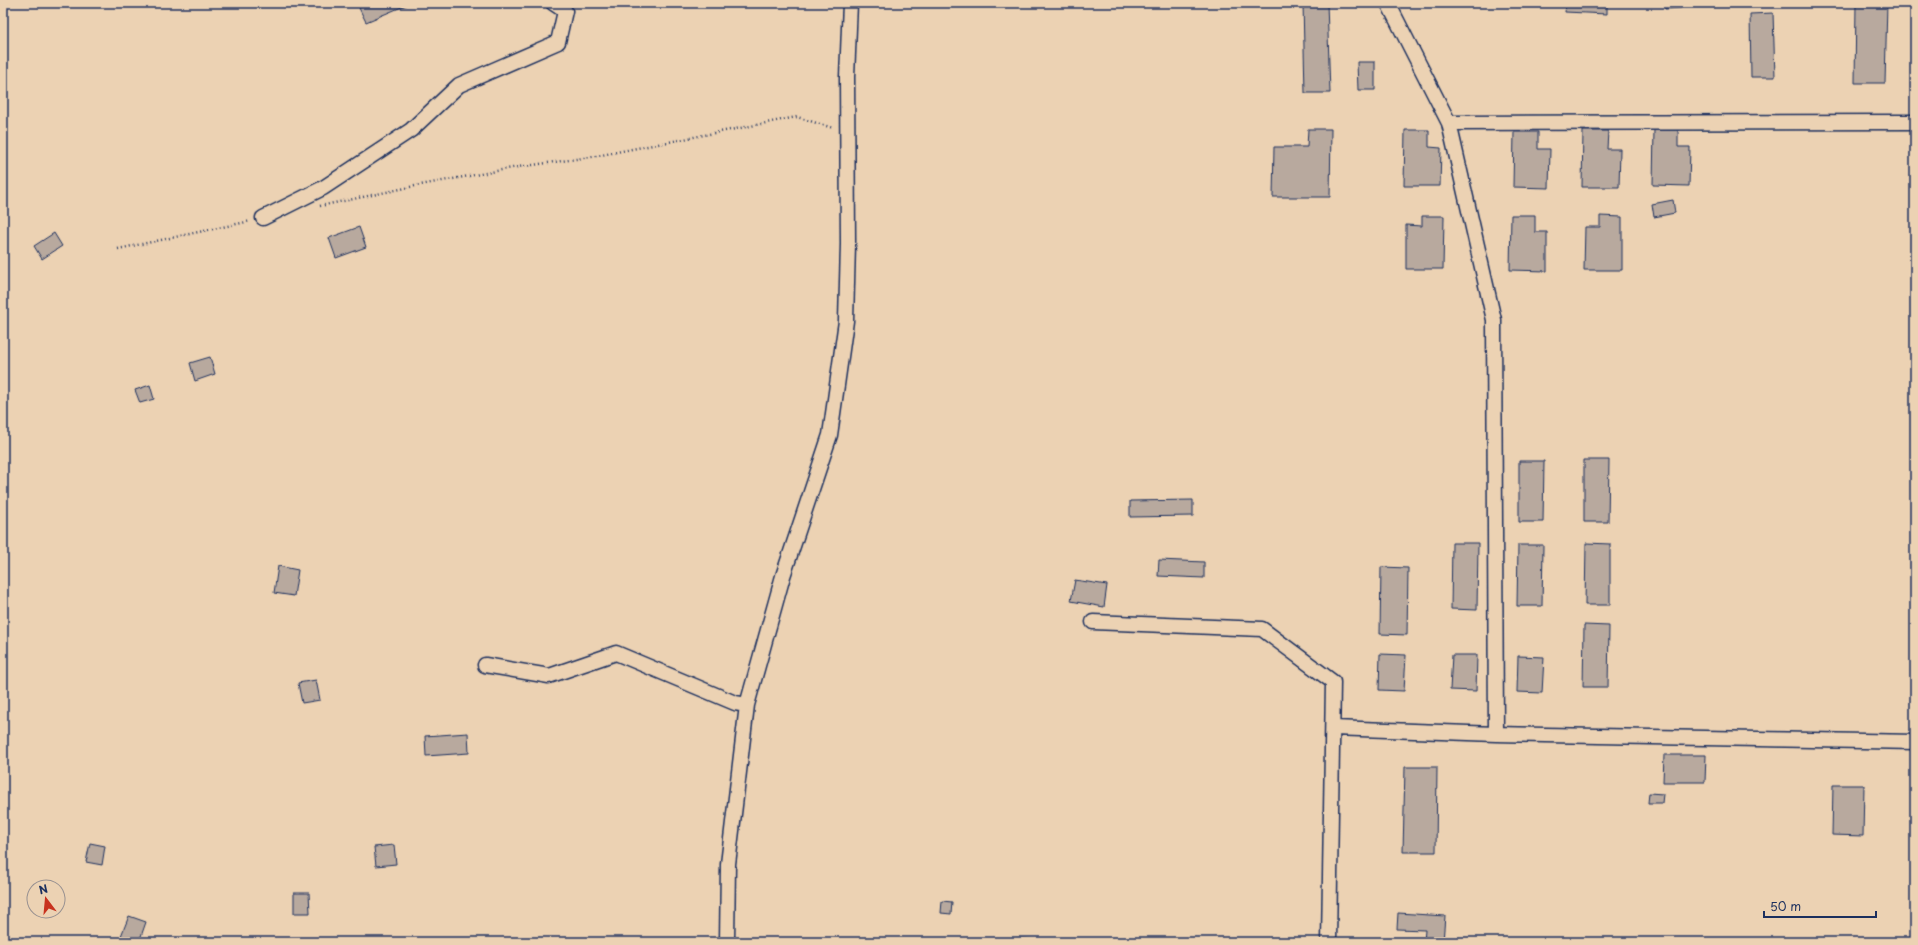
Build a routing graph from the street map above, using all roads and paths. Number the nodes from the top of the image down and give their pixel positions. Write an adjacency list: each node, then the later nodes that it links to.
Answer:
1 (553, 3): 8 (street)
2 (850, 3): 6 (street)
3 (1388, 3): 5 (street)
4 (1915, 122): 5 (street)
5 (1449, 123): 14 (street)
6 (847, 132): 7 (path); 12 (street)
7 (316, 207)
8 (263, 218): 9 (path)
9 (118, 249)
10 (1094, 622): 13 (street)
11 (485, 665): 12 (street)
12 (747, 704): 16 (street)
13 (1333, 728): 14 (street); 17 (street)
14 (1496, 734): 15 (street)
15 (1915, 742)
16 (727, 942)
17 (1329, 942)

